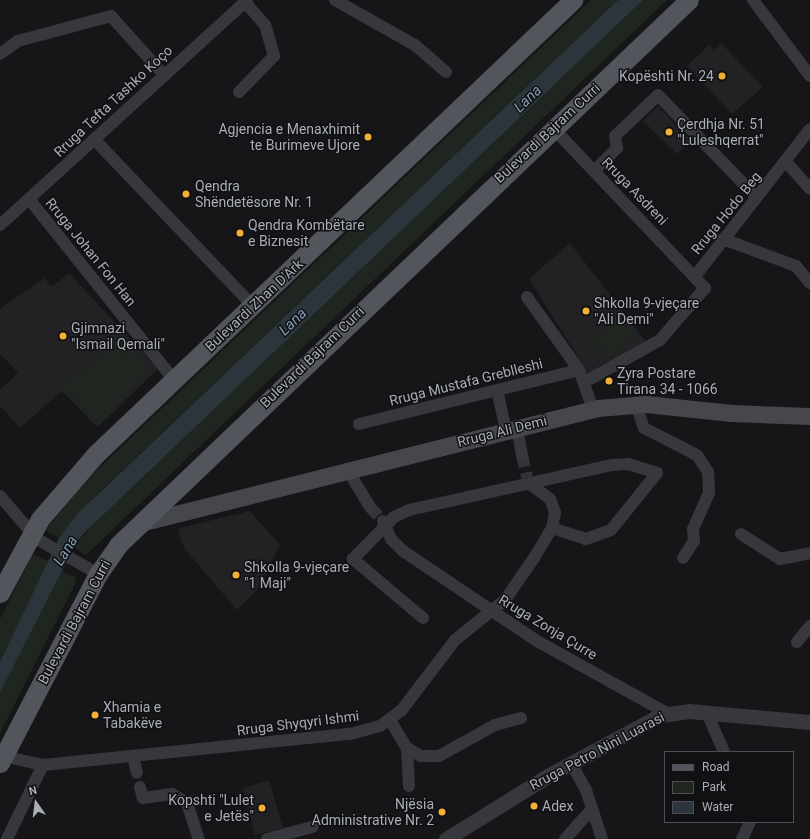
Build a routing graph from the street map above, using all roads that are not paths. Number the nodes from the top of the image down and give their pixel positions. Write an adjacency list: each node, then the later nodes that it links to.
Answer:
1 (335, 0): 7 (street)
2 (573, 0): 24 (main road, Bulevardi Zhan D'Ark)
3 (689, 0): 11 (main road, Bulevardi Bajram Curri)
4 (753, 0): 9 (street)
5 (245, 1): 8 (street, Rruga Tefta Tashko Koço); 10 (street)
6 (0, 54): 8 (street)
7 (446, 72)
8 (164, 75): 13 (street, Rruga Tefta Tashko Koço)
9 (810, 76)
10 (239, 92)
11 (553, 128): 15 (street, Rruga Asdreni); 37 (main road, Bulevardi Bajram Curri)
12 (810, 128): 14 (street, Rruga Hodo Beg)
13 (94, 139): 18 (street, Rruga Tefta Tashko Koço); 24 (street)
14 (786, 162): 16 (street); 17 (street, Rruga Hodo Beg)
15 (594, 171): 17 (street); 21 (street, Rruga Asdreni)
16 (810, 188)
17 (756, 197): 20 (street, Rruga Hodo Beg)
18 (29, 199): 19 (street, Rruga Tefta Tashko Koço); 26 (street, Rruga Johan Fon Han)
19 (0, 225)
20 (723, 239): 21 (street, Rruga Hodo Beg); 22 (street)
21 (696, 275): 27 (street, Rruga Hodo Beg)
22 (810, 283)
23 (527, 297): 25 (street)
24 (253, 306): 26 (main road, Bulevardi Zhan D'Ark)
25 (579, 370): 27 (street); 28 (street, Rruga Mustafa Greblleshi)
26 (174, 380): 45 (main road, Bulevardi Zhan D'Ark)
27 (585, 382): 30 (street)
28 (497, 390): 32 (street, Rruga Mustafa Greblleshi); 33 (street)
29 (636, 404): 30 (main road, Rruga Ali Demi); 31 (main road, Rruga Ali Demi); 47 (street)
30 (592, 409): 33 (main road, Rruga Ali Demi)
31 (810, 416)
32 (359, 424)
33 (512, 428): 34 (street); 35 (main road, Rruga Ali Demi)
34 (522, 455)
35 (347, 469): 39 (main road, Rruga Ali Demi); 40 (street)
36 (528, 480): 42 (street); 43 (street); 43 (street)
37 (179, 484): 39 (main road); 41 (main road, Bulevardi Bajram Curri)
38 (0, 496): 45 (street)
39 (200, 507): 41 (main road, Rruga Ali Demi)
40 (370, 507)
41 (140, 523): 48 (main road, Bulevardi Bajram Curri)
42 (384, 523): 50 (street, Rruga Zonja Çurre); 51 (street)
43 (552, 528): 50 (street)
44 (741, 534): 46 (street)
45 (36, 538): 48 (street); 49 (main road)
46 (810, 553)
47 (683, 558)
48 (98, 574): 62 (main road, Bulevardi Bajram Curri)
49 (0, 593)
50 (492, 611): 54 (street, Rruga Zonja Çurre); 57 (street)
51 (423, 618)
52 (810, 626): 53 (street)
53 (797, 642)
54 (667, 713): 55 (street, Rruga Petro Nini Luarasi); 63 (street, Rruga Petro Nini Luarasi)
55 (707, 713): 58 (street, Rruga Petro Nini Luarasi); 60 (street)
56 (521, 718): 59 (street)
57 (390, 720): 59 (street); 61 (street, Rruga Shyqyri Ishmi)
58 (810, 722)
59 (407, 748): 66 (street)
60 (724, 751)
61 (133, 756): 64 (street, Rruga Shyqyri Ishmi); 65 (street)
62 (2, 760): 64 (street, Rruga Shyqyri Ishmi)
63 (571, 764): 68 (street); 74 (street, Rruga Petro Nini Luarasi)
64 (43, 765): 71 (street)
65 (137, 773)
66 (409, 786)
67 (140, 787): 72 (street)
68 (592, 810): 75 (street); 76 (street)
69 (750, 823): 77 (street)
70 (312, 827): 73 (street)
71 (7, 839)
72 (199, 839)
73 (267, 839)
74 (446, 839)
75 (565, 839)
76 (602, 839)
77 (742, 839)

